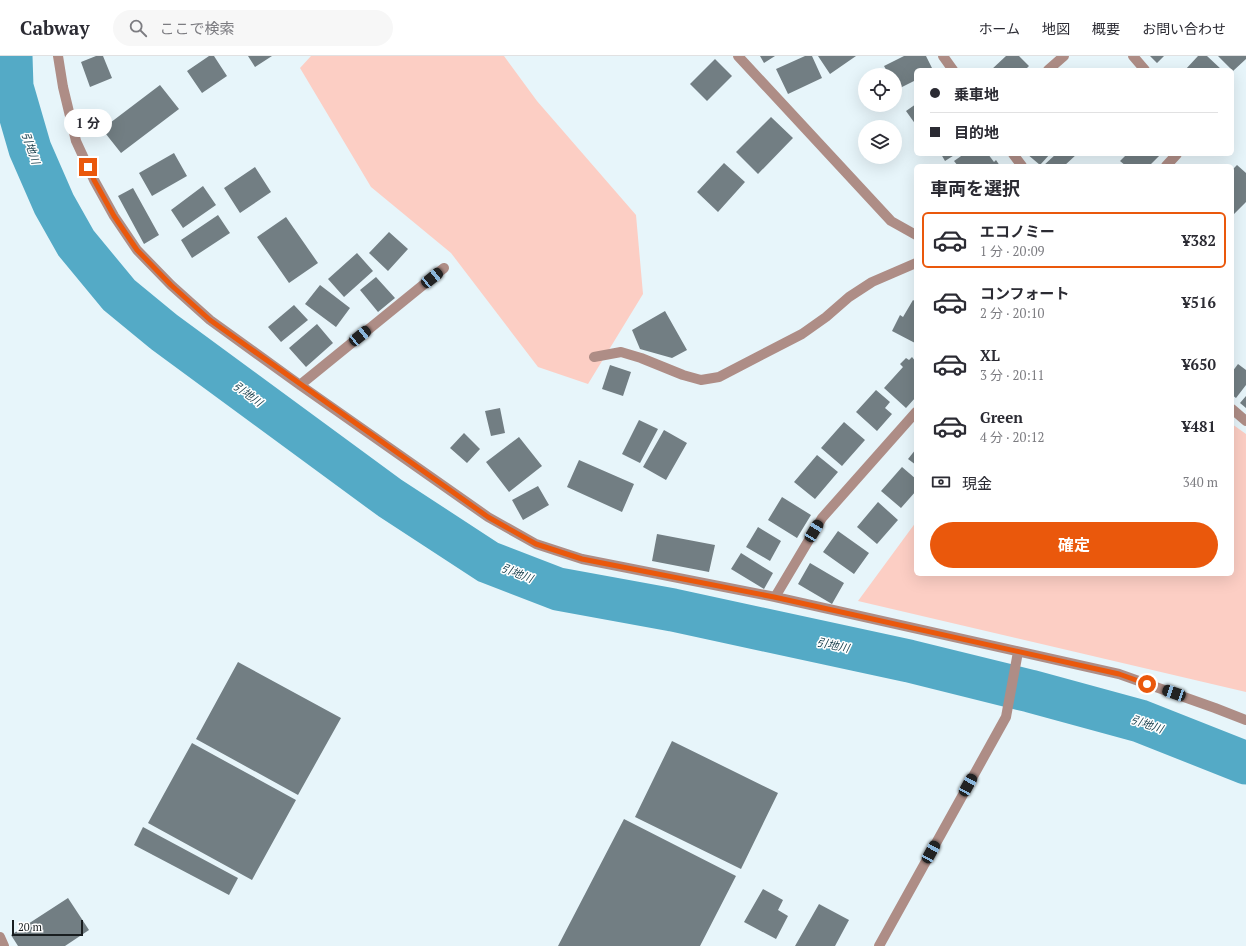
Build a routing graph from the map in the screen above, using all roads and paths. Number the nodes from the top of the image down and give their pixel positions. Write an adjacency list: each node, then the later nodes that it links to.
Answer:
1 (58, 56): 15 (street)
2 (738, 56): 11 (street)
3 (942, 56): 6 (street)
4 (1064, 56): 7 (street)
5 (1133, 56): 8 (street)
6 (951, 68)
7 (1050, 68)
8 (1143, 68)
9 (1175, 156): 10 (street)
10 (1168, 164)
11 (914, 234)
12 (914, 265): 14 (street)
13 (444, 268): 15 (street)
14 (594, 357)
15 (300, 385): 19 (street)
16 (1234, 411): 18 (street)
17 (914, 414): 19 (street)
18 (1246, 421)
19 (774, 597): 20 (street)
20 (1018, 652): 21 (street); 24 (street)
21 (1246, 720)
22 (0, 937): 23 (street)
23 (4, 946)
24 (879, 946)

